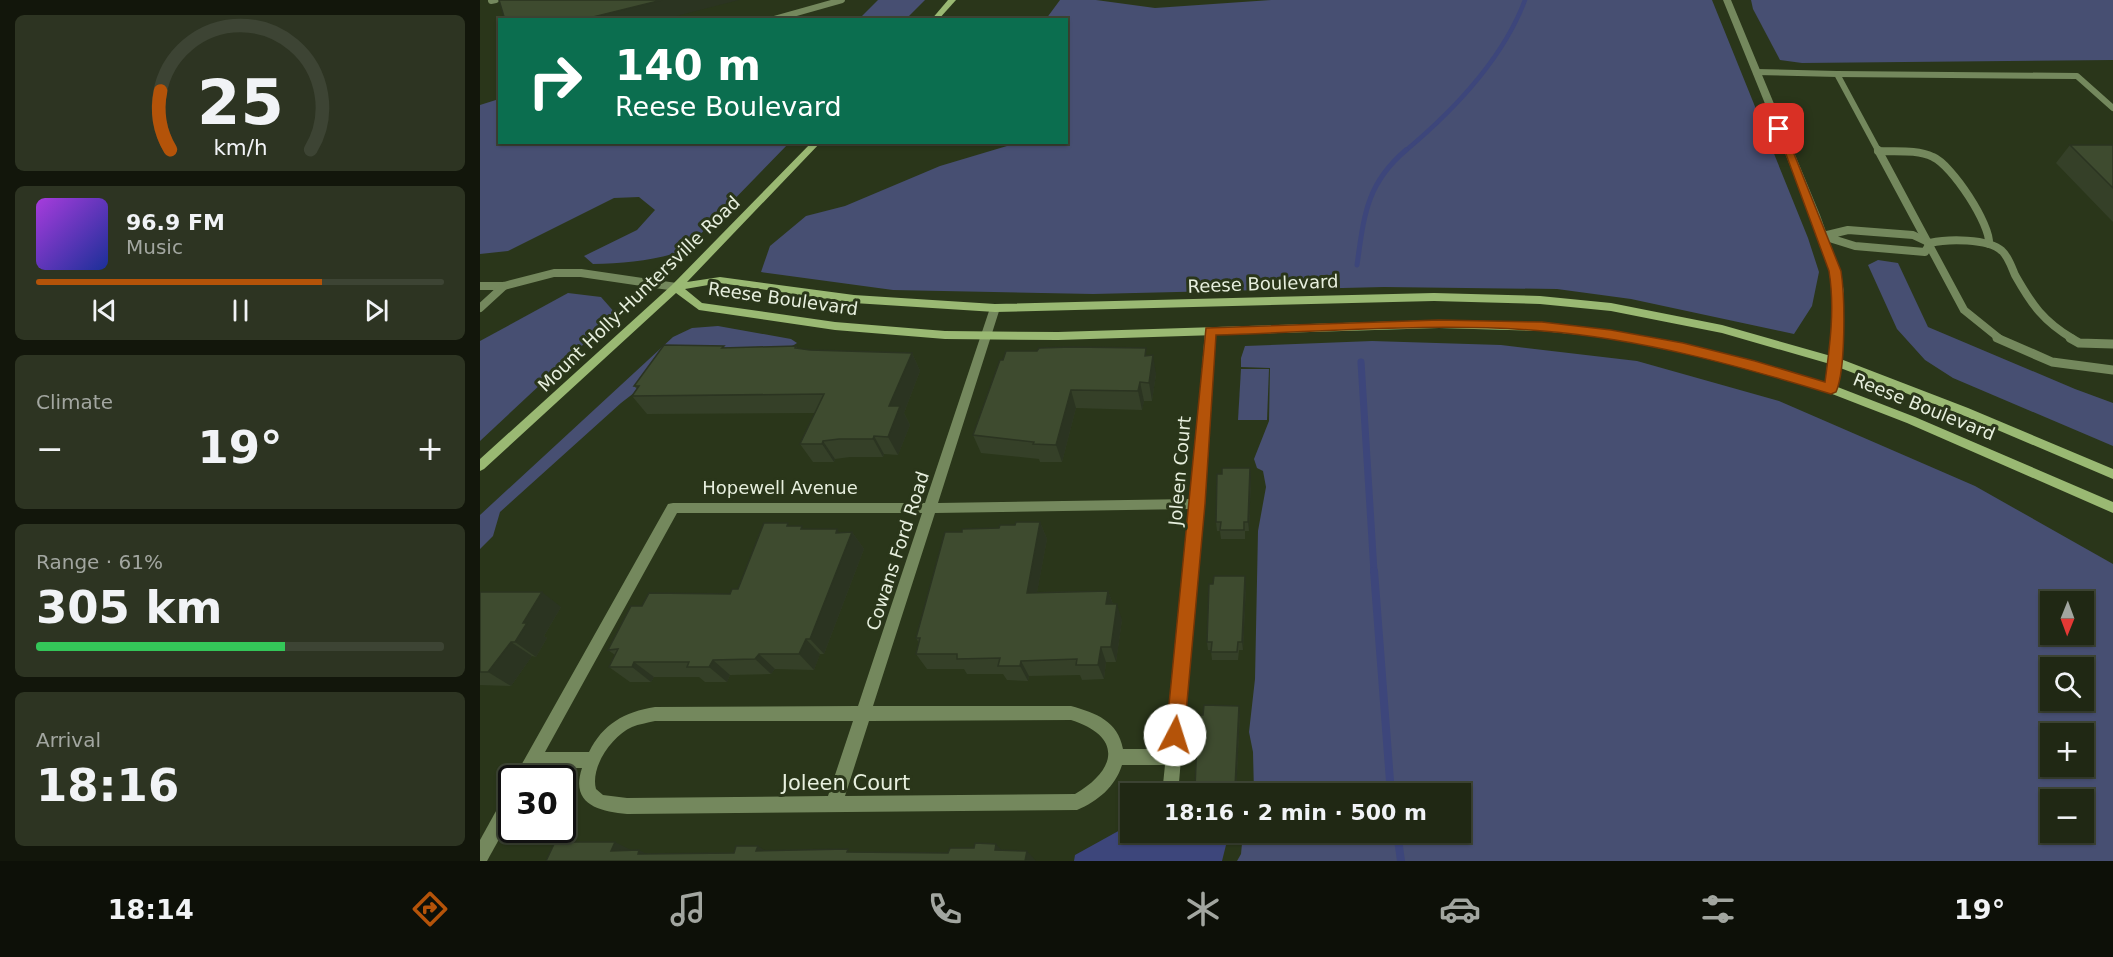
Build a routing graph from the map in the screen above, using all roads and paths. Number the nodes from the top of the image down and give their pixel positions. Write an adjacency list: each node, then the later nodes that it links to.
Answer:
1 (842, 0): 4 (lane)
2 (952, 0): 5 (street)
3 (1727, 0): 6 (street)
4 (778, 18)
5 (936, 18)
6 (1756, 72): 7 (lane); 11 (street)
7 (1837, 74): 8 (lane); 10 (lane)
8 (2113, 108)
9 (815, 144): 16 (street, Mount Holly-Huntersville Road)
10 (1878, 151): 12 (lane); 13 (lane)
11 (1823, 236): 12 (lane); 12 (lane); 22 (street)
12 (1929, 243): 13 (lane); 23 (lane)
13 (1989, 244): 21 (lane)
14 (480, 286): 15 (lane)
15 (504, 286): 16 (lane); 17 (lane)
16 (676, 287): 18 (street, Reese Boulevard); 20 (street, Reese Boulevard); 25 (street, Mount Holly-Huntersville Road)
17 (480, 308)
18 (995, 308): 20 (street, Cowans Ford Road); 22 (street, Reese Boulevard)
19 (1210, 331): 20 (street, Reese Boulevard); 24 (street, Reese Boulevard); 27 (street, Joleen Court)
20 (986, 336): 29 (street, Cowans Ford Road)
21 (2113, 344)
22 (1834, 361): 24 (street); 26 (street, Reese Boulevard)
23 (2113, 370)
24 (1831, 389): 28 (street, Reese Boulevard)
25 (480, 466)
26 (2113, 474)
27 (1197, 504): 29 (street, Hopewell Avenue); 32 (street, Joleen Court)
28 (2112, 507)
29 (930, 508): 30 (street, Cowans Ford Road); 33 (street, Hopewell Avenue)
30 (863, 716): 31 (street, Joleen Court); 34 (street, Joleen Court); 37 (street, Cowans Ford Road)
31 (1116, 757): 32 (street); 37 (street, Joleen Court)
32 (1173, 757): 36 (street, Joleen Court)
33 (532, 760): 34 (street); 35 (street, Hopewell Avenue)
34 (592, 760): 37 (street, Joleen Court)
35 (529, 765)
36 (1171, 783)
37 (834, 804)
38 (498, 824): 39 (street)
39 (480, 857)

